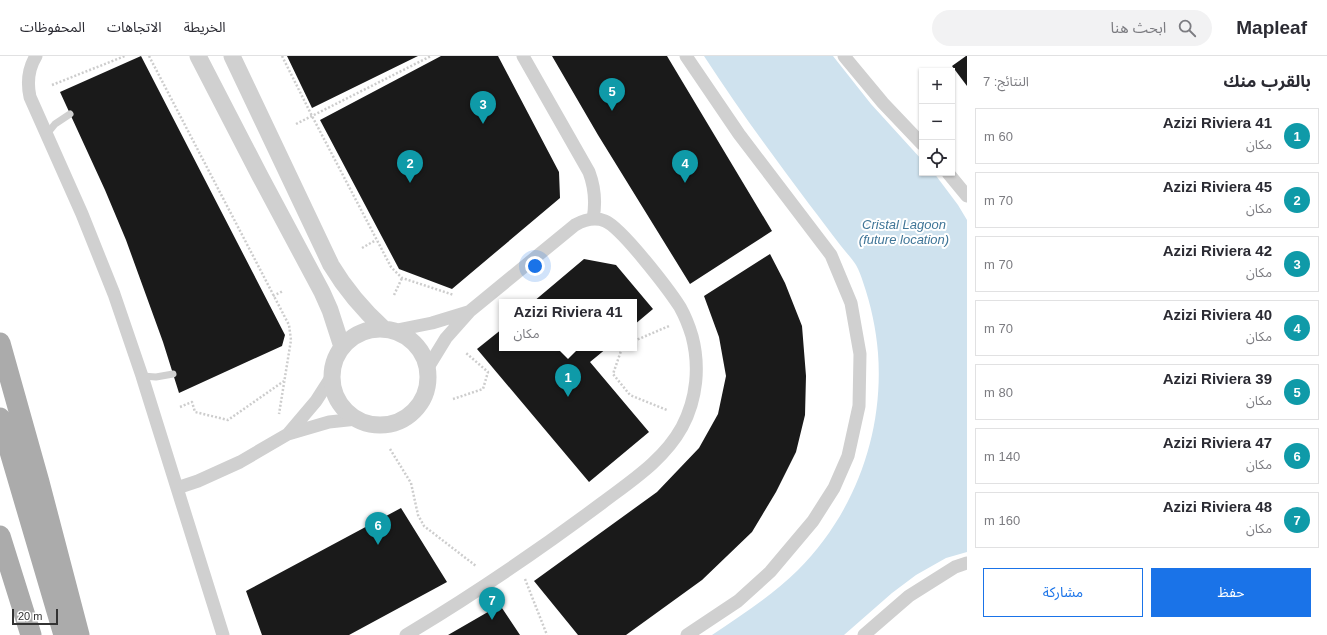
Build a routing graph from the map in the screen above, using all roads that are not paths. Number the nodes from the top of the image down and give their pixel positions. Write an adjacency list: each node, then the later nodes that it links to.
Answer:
1 (36, 56): 8 (street)
2 (198, 56): 16 (street)
3 (232, 56): 14 (street)
4 (523, 56): 12 (street)
5 (686, 56): 33 (street)
6 (844, 56): 9 (street)
7 (70, 114): 8 (lane)
8 (46, 135): 19 (street)
9 (919, 141)
10 (950, 176): 11 (street)
11 (967, 196)
12 (593, 219): 13 (street); 32 (street)
13 (470, 311): 14 (street); 17 (street)
14 (388, 330): 16 (street); 17 (street)
15 (0, 343): 24 (main road)
16 (342, 347): 20 (street)
17 (427, 369): 22 (street)
18 (173, 374): 19 (lane)
19 (142, 376): 25 (street)
20 (332, 376): 22 (street); 23 (street)
21 (0, 418): 24 (main road)
22 (357, 419): 23 (street)
23 (288, 434): 25 (street)
24 (30, 485): 29 (main road); 30 (main road)
25 (178, 488): 31 (street)
26 (0, 536): 28 (main road)
27 (967, 563): 34 (street)
28 (31, 635)
29 (64, 635)
30 (79, 635)
31 (223, 635)
32 (406, 635)
33 (687, 635)
34 (864, 635)

